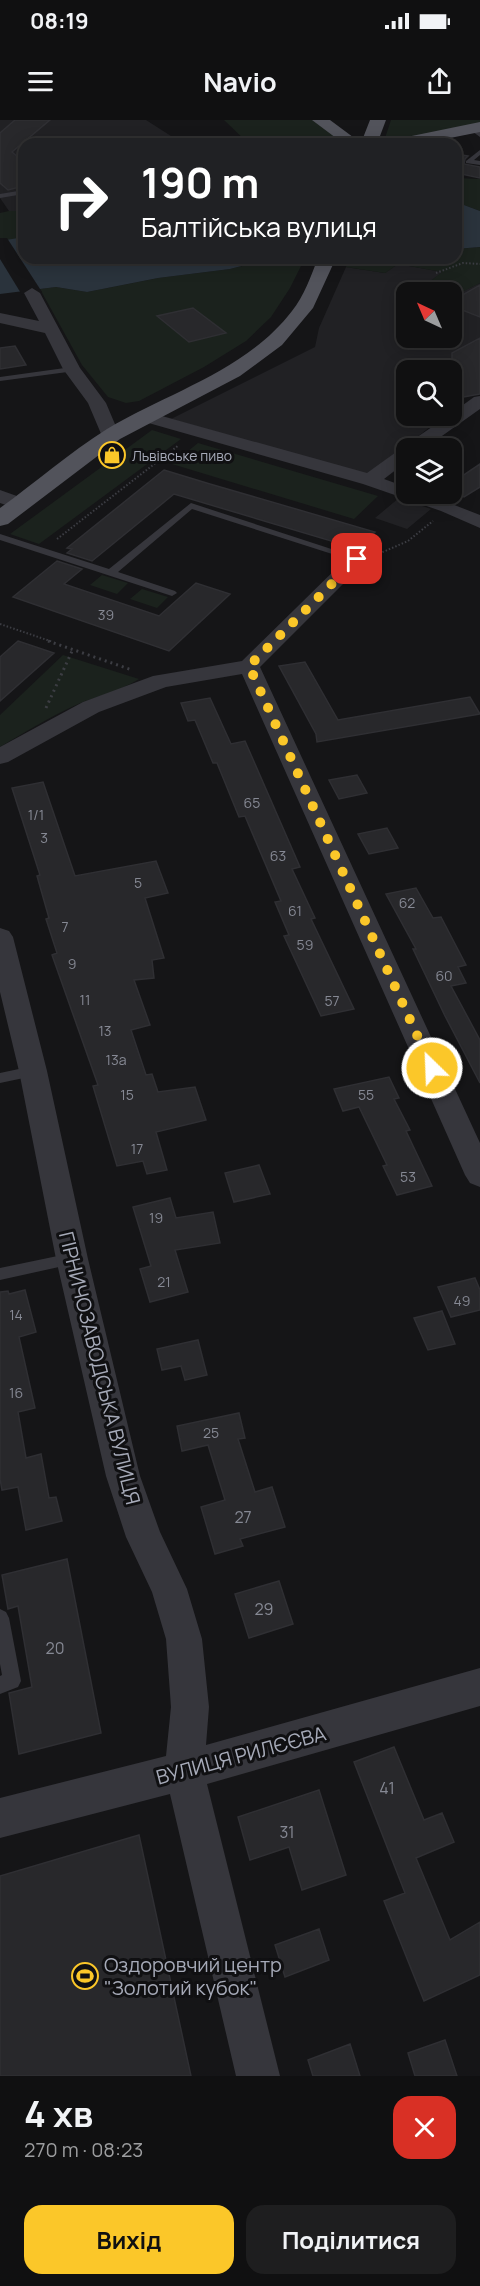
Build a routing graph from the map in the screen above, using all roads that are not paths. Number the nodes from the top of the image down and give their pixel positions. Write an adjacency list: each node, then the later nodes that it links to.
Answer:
1 (320, 120): 4 (main road)
2 (378, 120): 5 (main road)
3 (477, 130): 6 (main road)
4 (346, 138)
5 (371, 138)
6 (431, 138)
7 (480, 152): 8 (lane)
8 (480, 163)
9 (18, 193): 10 (lane)
10 (0, 196)
11 (324, 264): 18 (main road)
12 (32, 293): 14 (street)
13 (0, 318): 14 (street)
14 (51, 329): 15 (street)
15 (72, 369): 16 (lane); 19 (street)
16 (0, 379)
17 (480, 401): 20 (street)
18 (144, 416): 19 (main road); 22 (street)
19 (111, 436): 25 (main road)
20 (428, 438)
21 (396, 461): 22 (street)
22 (370, 480): 23 (street)
23 (396, 489)
24 (0, 496): 25 (street)
25 (21, 504): 27 (main road)
26 (439, 504): 28 (street)
27 (0, 519)
28 (480, 522)
29 (0, 537): 31 (lane)
30 (357, 559): 31 (lane); 33 (street)
31 (111, 573): 32 (lane)
32 (172, 593)
33 (249, 666): 34 (street); 38 (street)
34 (0, 757)
35 (0, 937): 36 (street, ГІРНИЧОЗАВОДСЬКА ВУЛИЦЯ)
36 (33, 1071): 37 (lane); 39 (street, ГІРНИЧОЗАВОДСЬКА ВУЛИЦЯ)
37 (0, 1078)
38 (480, 1175)
39 (72, 1259): 40 (lane); 44 (street, ГІРНИЧОЗАВОДСЬКА ВУЛИЦЯ)
40 (0, 1274)
41 (0, 1618): 42 (lane)
42 (0, 1685)
43 (480, 1687): 44 (street, ВУЛИЦЯ РИЛЄЄВА)
44 (184, 1771): 45 (street, ВУЛИЦЯ РИЛЄЄВА); 46 (street, ГІРНИЧОЗАВОДСЬКА ВУЛИЦЯ)
45 (0, 1818)
46 (258, 2076)

